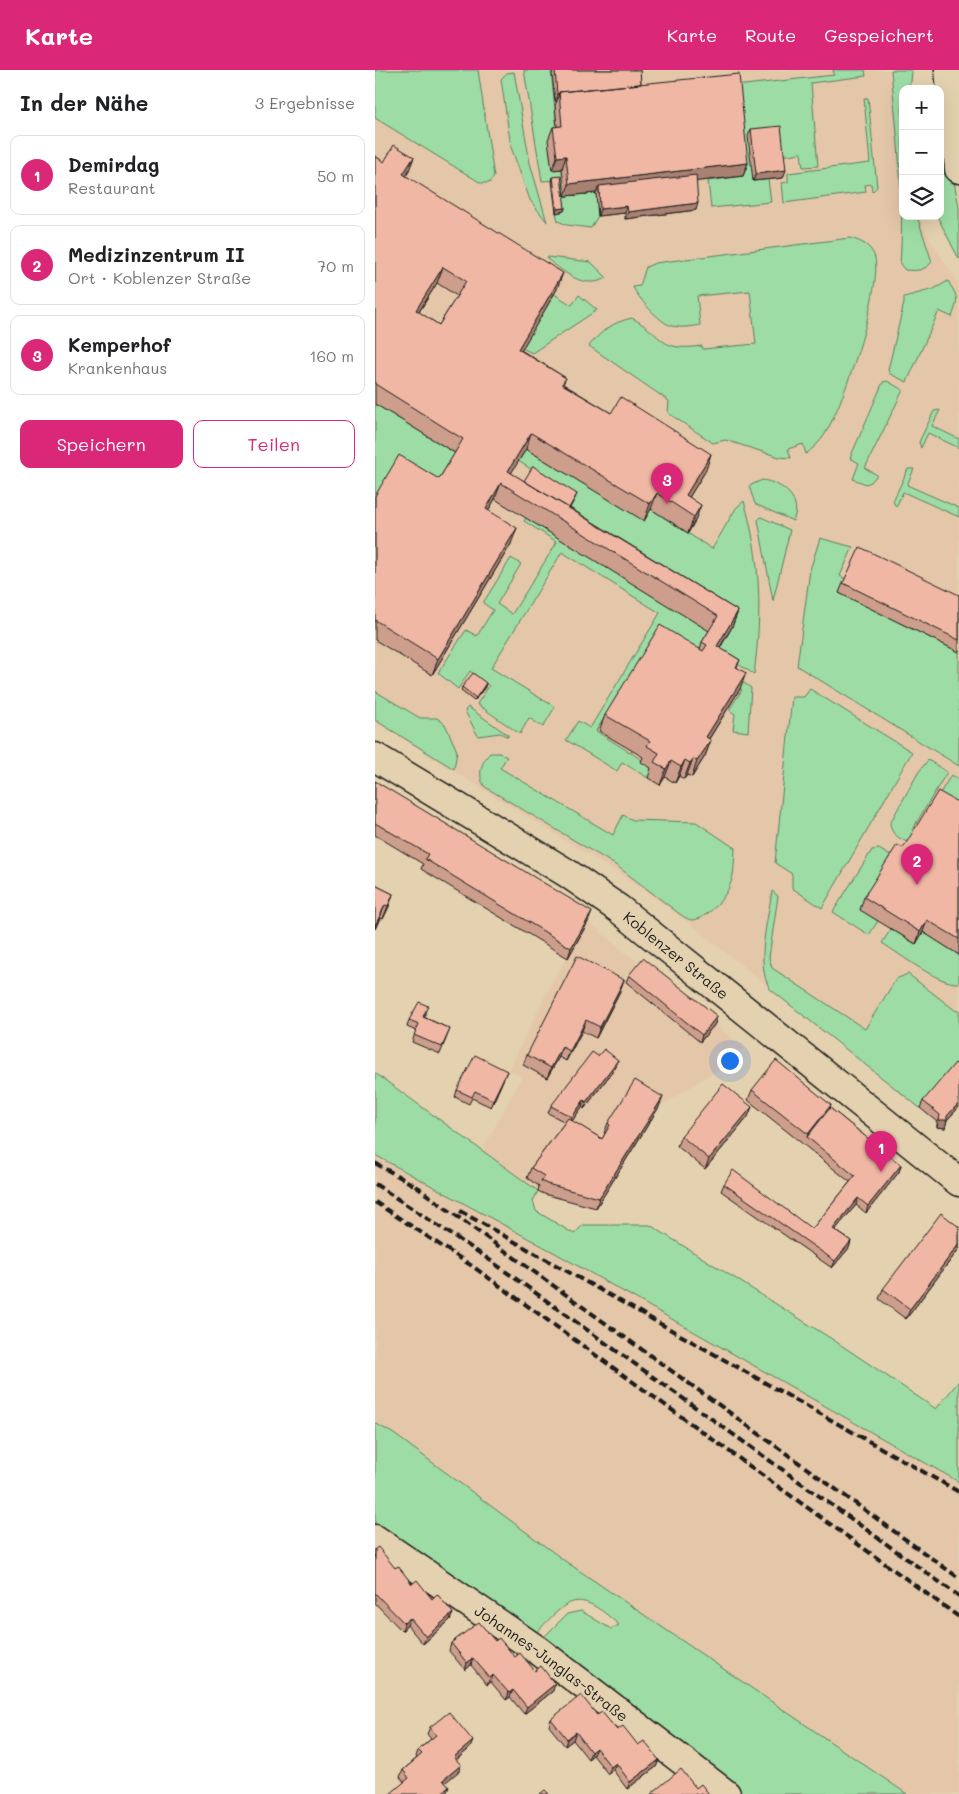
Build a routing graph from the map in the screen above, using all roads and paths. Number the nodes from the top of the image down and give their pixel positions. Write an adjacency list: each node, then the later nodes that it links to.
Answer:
1 (949, 70): 2 (street)
2 (959, 169)
3 (375, 757): 4 (street, Koblenzer Straße)
4 (959, 1182)
5 (375, 1539): 6 (street, Johannes-Junglas-Straße)
6 (726, 1794)

